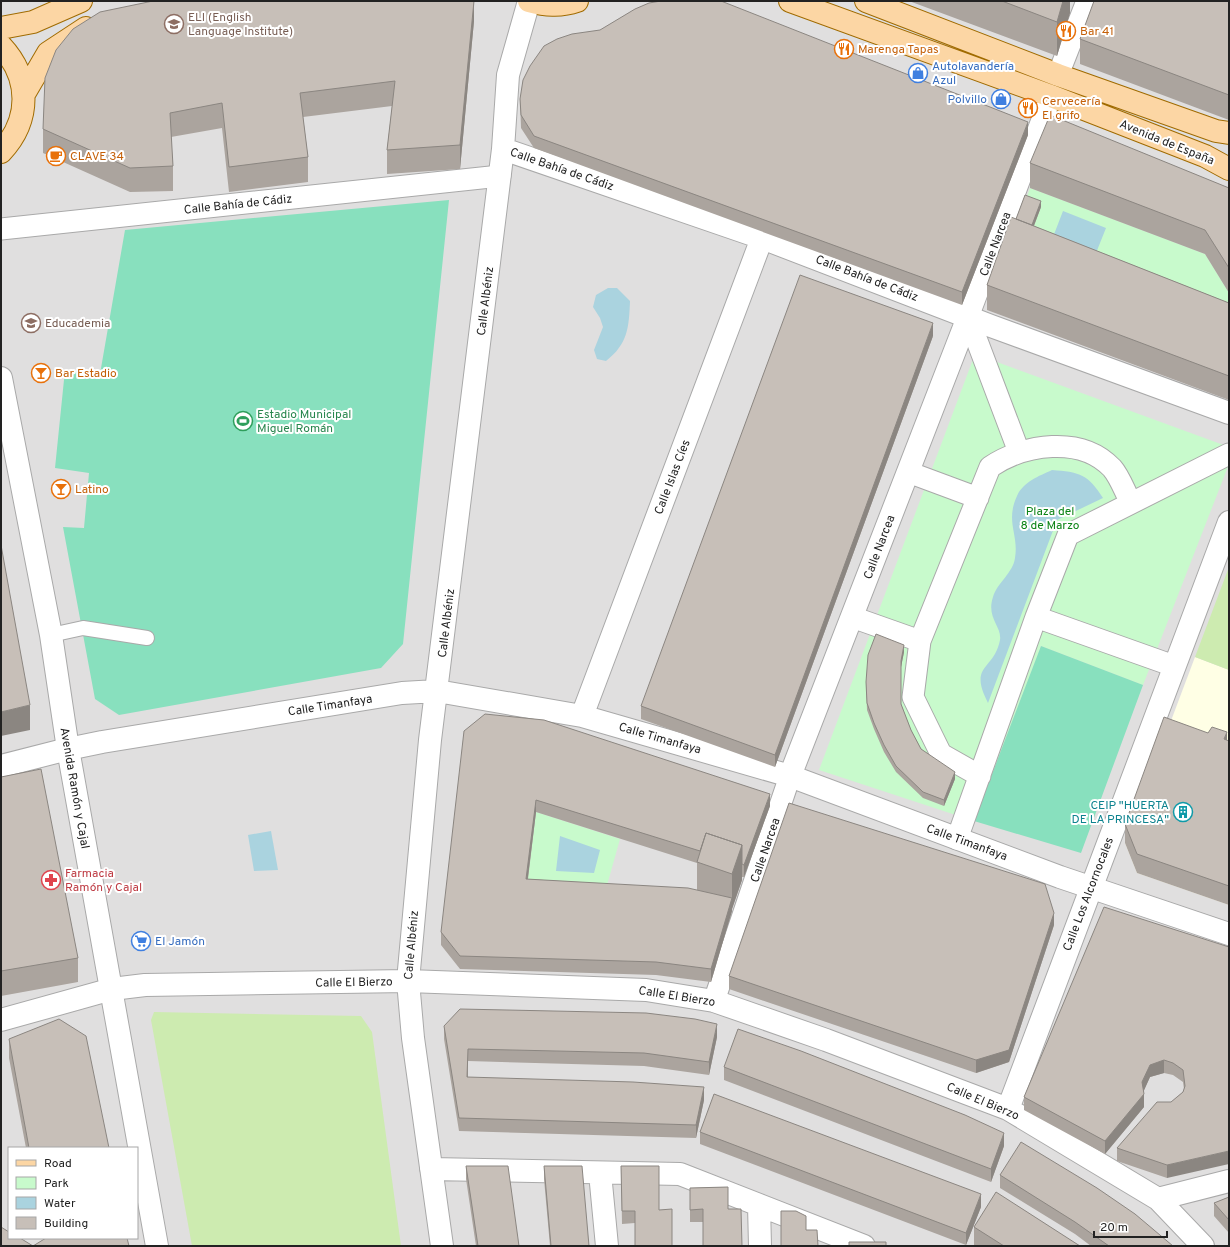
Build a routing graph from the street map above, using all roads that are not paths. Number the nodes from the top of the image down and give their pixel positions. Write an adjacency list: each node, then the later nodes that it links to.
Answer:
1 (81, 1): 8 (main road)
2 (529, 1): 3 (main road); 14 (street, Calle Albéniz)
3 (577, 1)
4 (790, 1): 12 (main road, Avenida de España)
5 (866, 1): 10 (main road, Avenida de España)
6 (1087, 1): 10 (street)
7 (105, 20): 11 (main road)
8 (1, 28)
9 (1, 46): 11 (main road)
10 (1058, 75): 13 (main road, Avenida de España)
11 (24, 94): 15 (main road)
12 (1051, 96): 16 (main road, Avenida de España); 20 (street, Calle Narcea)
13 (1229, 133)
14 (503, 149): 17 (street, Calle Albéniz); 19 (street, Calle Bahía de Cádiz)
15 (1, 152)
16 (1229, 169)
17 (500, 176): 18 (street, Calle Bahía de Cádiz); 35 (street, Calle Albéniz)
18 (1, 229)
19 (762, 238): 20 (street, Calle Bahía de Cádiz); 36 (street, Calle Islas Cíes)
20 (968, 317): 22 (street, Calle Bahía de Cádiz); 23 (street); 25 (street, Calle Narcea)
21 (1, 378): 31 (street, Avenida Ramón y Cajal)
22 (1229, 413)
23 (1019, 452): 26 (street); 27 (street)
24 (1229, 454): 27 (street)
25 (908, 472): 26 (street); 29 (street, Calle Narcea)
26 (978, 498): 33 (street)
27 (1131, 503): 30 (street)
28 (1229, 522): 34 (street, Calle Los Alcornocales)
29 (852, 617): 33 (street); 39 (street, Calle Narcea)
30 (1036, 617): 34 (street); 40 (street)
31 (51, 635): 32 (lane); 37 (street, Avenida Ramón y Cajal)
32 (147, 638)
33 (920, 641): 40 (street)
34 (1174, 666): 42 (street, Calle Los Alcornocales)
35 (436, 691): 36 (street, Calle Timanfaya); 37 (street, Calle Timanfaya); 44 (street, Calle Albéniz)
36 (582, 716): 39 (street, Calle Timanfaya)
37 (68, 749): 38 (street, Calle Timanfaya); 45 (street, Avenida Ramón y Cajal)
38 (1, 766)
39 (790, 776): 41 (street, Calle Timanfaya); 46 (street, Calle Narcea)
40 (980, 776): 41 (street)
41 (957, 839): 42 (street, Calle Timanfaya)
42 (1090, 888): 43 (street, Calle Timanfaya); 48 (street, Calle Los Alcornocales)
43 (1229, 934)
44 (408, 982): 45 (street, Calle El Bierzo); 46 (street, Calle El Bierzo); 49 (street, Calle Albéniz)
45 (112, 989): 47 (street, Calle El Bierzo); 54 (street, Avenida Ramón y Cajal)
46 (714, 1000): 48 (street, Calle El Bierzo)
47 (1, 1020)
48 (1008, 1109): 52 (street, Calle El Bierzo)
49 (431, 1169): 50 (street); 55 (street, Calle Albéniz)
50 (600, 1173): 53 (street); 56 (street)
51 (1229, 1181): 52 (street)
52 (1158, 1199): 59 (street, Calle El Bierzo)
53 (759, 1205): 57 (street); 58 (street)
54 (157, 1246)
55 (442, 1246)
56 (608, 1246)
57 (760, 1246)
58 (864, 1246)
59 (1203, 1246)

